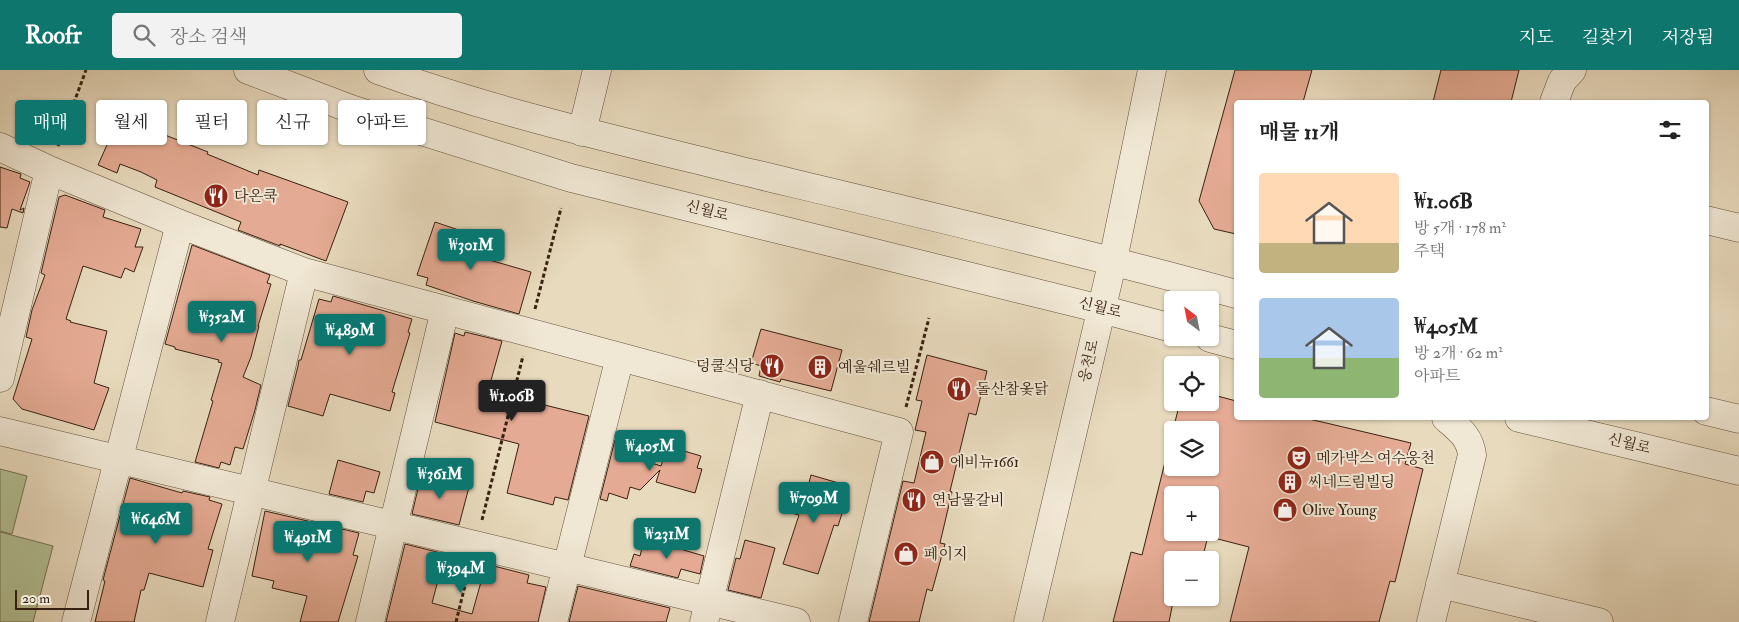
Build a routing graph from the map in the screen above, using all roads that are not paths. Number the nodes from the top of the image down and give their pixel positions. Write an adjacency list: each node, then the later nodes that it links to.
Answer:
1 (248, 70): 16 (street, 신월로)
2 (378, 70): 7 (street)
3 (597, 70): 7 (street)
4 (1152, 70): 13 (street, 웅천로)
5 (1572, 70): 6 (street)
6 (1555, 100)
7 (582, 132): 13 (street)
8 (0, 147): 9 (street)
9 (49, 170): 11 (street); 22 (street)
10 (1709, 221): 12 (street)
11 (180, 224): 14 (street); 29 (street)
12 (1739, 228)
13 (1113, 260): 15 (street); 16 (street, 웅천로)
14 (304, 272): 17 (street); 31 (street)
15 (1234, 293)
16 (1101, 308): 18 (street, 신월로); 42 (street, 웅천로)
17 (445, 310): 21 (street); 32 (street)
18 (1164, 326)
19 (1219, 340): 20 (street)
20 (1234, 344)
21 (620, 357): 23 (street); 33 (street)
22 (0, 378)
23 (760, 394): 35 (street); 41 (street)
24 (1709, 412): 25 (street)
25 (1739, 419)
26 (1448, 420): 34 (street)
27 (1527, 420): 30 (street, 신월로)
28 (0, 431): 29 (street)
29 (119, 459): 31 (street); 36 (street)
30 (1739, 471)
31 (251, 492): 32 (street); 37 (street)
32 (393, 525): 33 (street); 38 (street)
33 (567, 567): 35 (street); 39 (street)
34 (1440, 584): 43 (street); 44 (street)
35 (706, 612): 40 (street)
36 (76, 622)
37 (220, 622)
38 (370, 622)
39 (553, 622)
40 (796, 622)
41 (852, 622)
42 (1028, 622)
43 (1431, 622)
44 (1599, 622)

